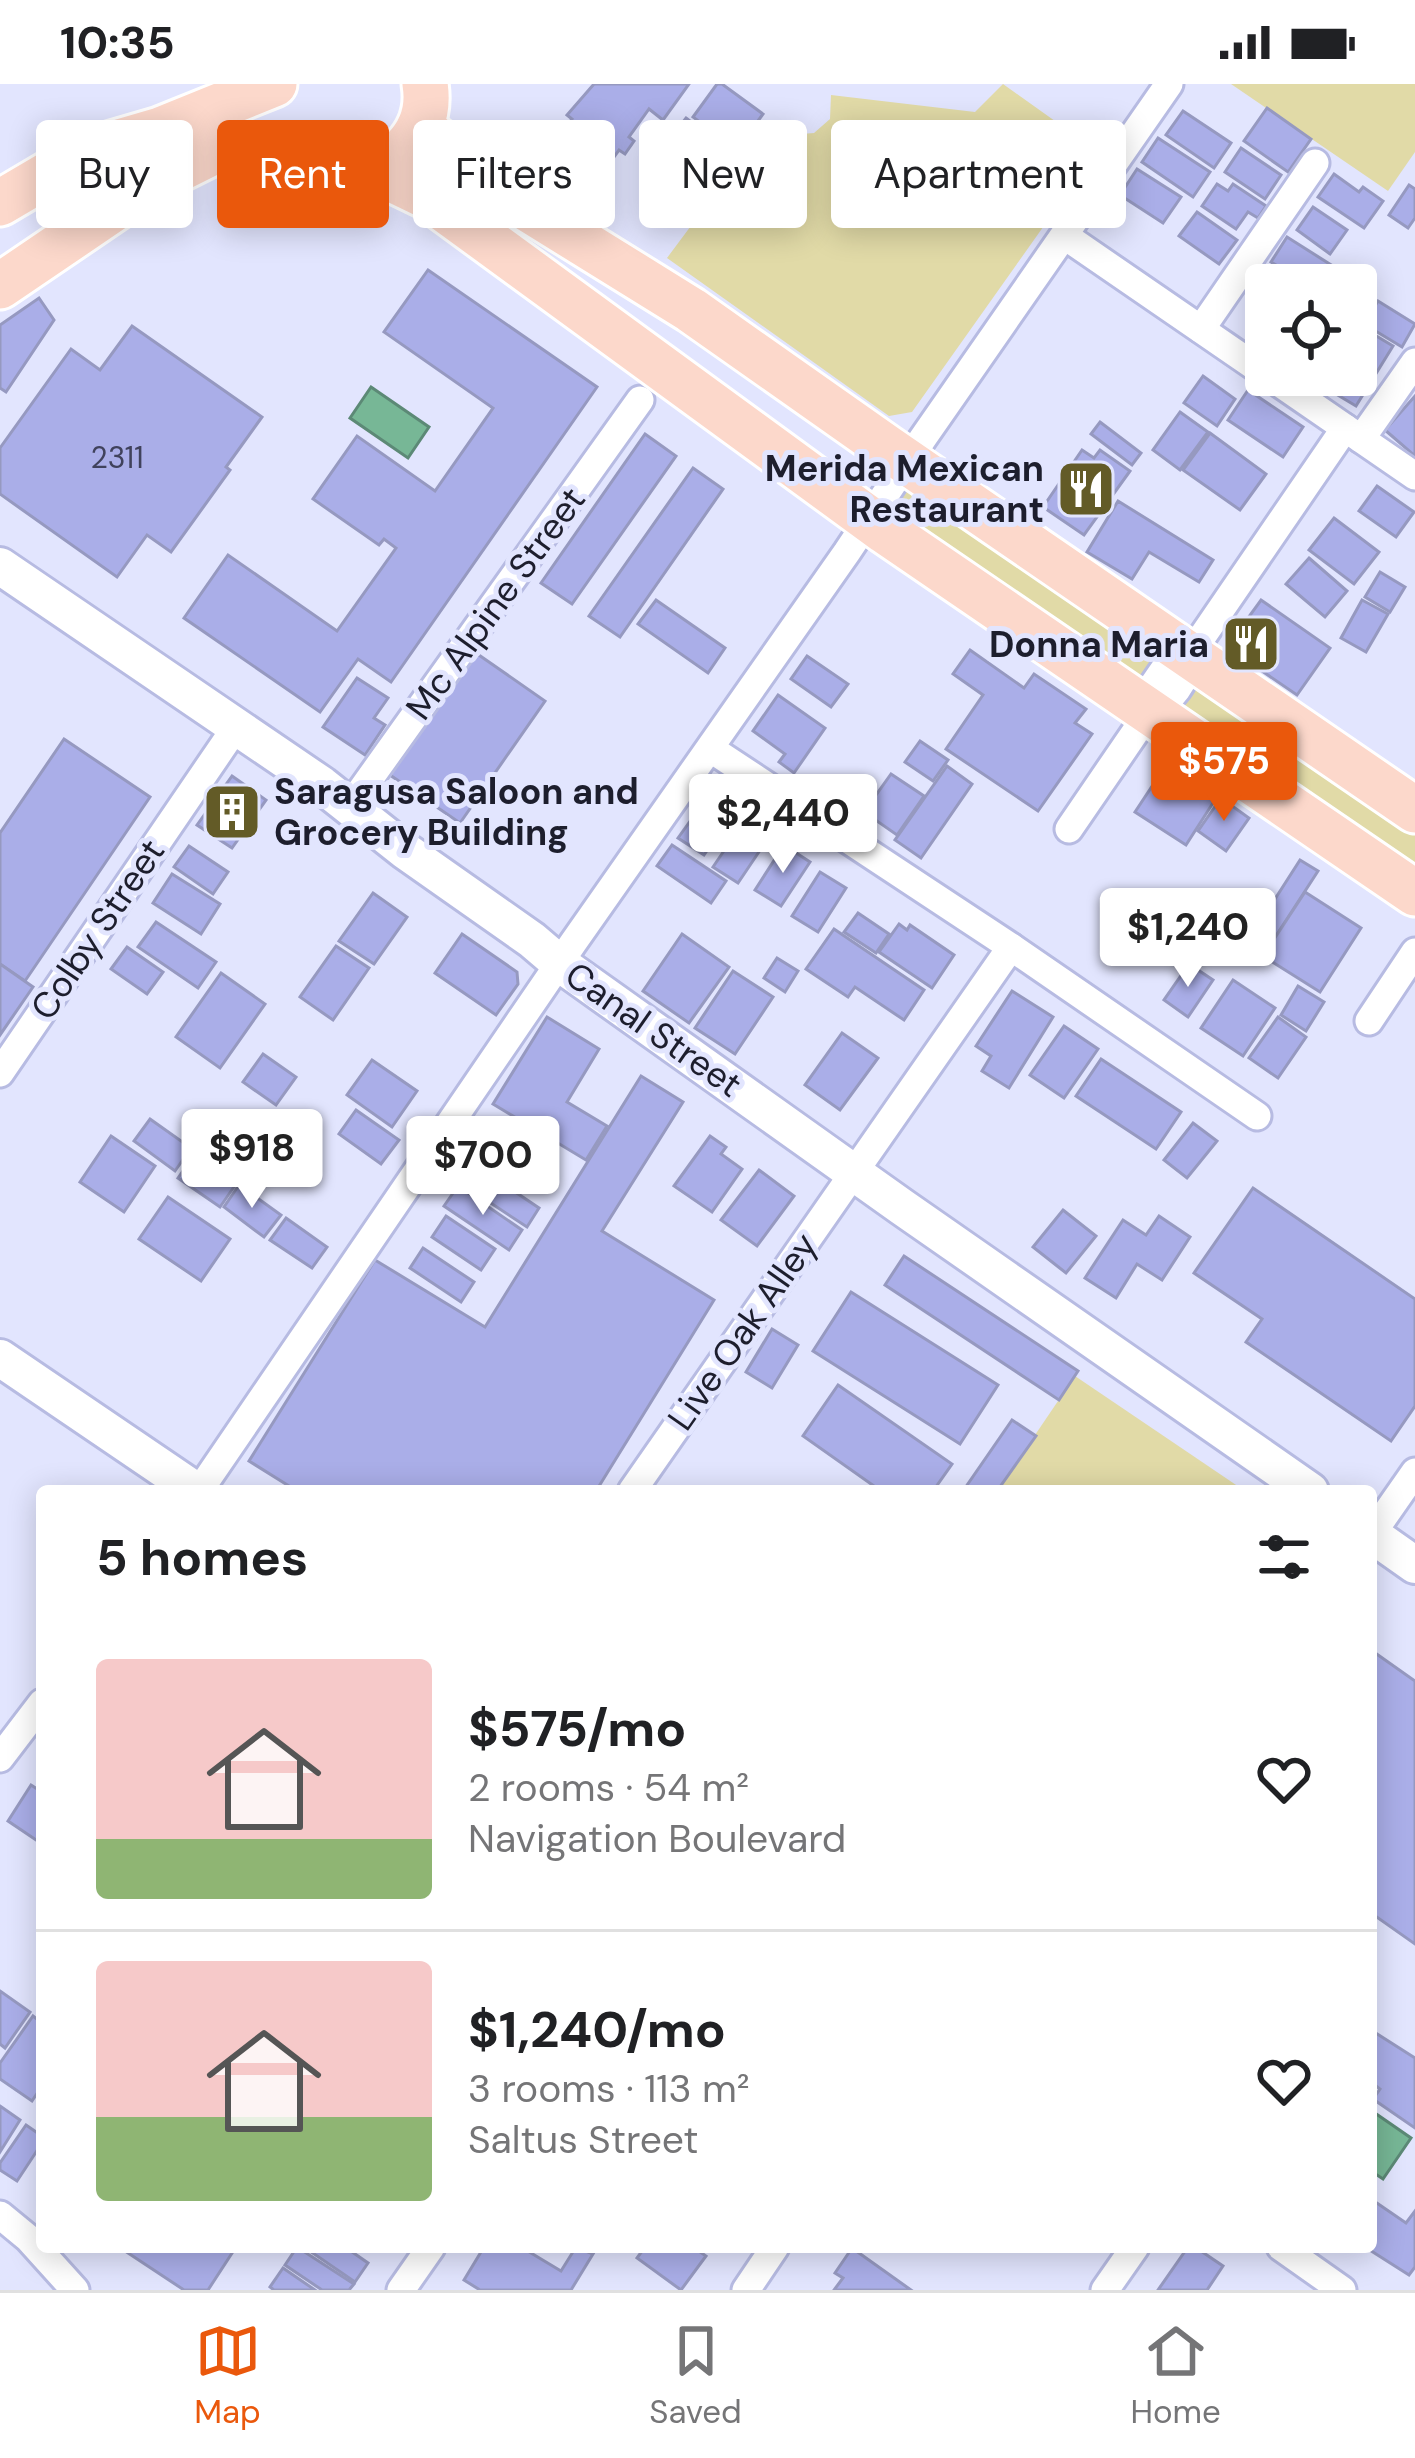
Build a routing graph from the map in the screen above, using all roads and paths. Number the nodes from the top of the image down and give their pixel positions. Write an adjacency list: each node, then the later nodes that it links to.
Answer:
1 (274, 84): 10 (main road)
2 (288, 84): 5 (main road)
3 (1156, 89): 11 (street)
4 (423, 106): 7 (main road); 20 (main road)
5 (290, 120)
6 (217, 152): 12 (main road)
7 (389, 158)
8 (1315, 164): 14 (street)
9 (389, 177): 22 (main road)
10 (2, 202): 12 (main road)
11 (1065, 236): 14 (street); 20 (street)
12 (46, 253): 13 (main road)
13 (0, 286)
14 (1201, 328): 15 (street)
15 (1245, 359)
16 (1415, 362): 19 (street)
17 (1299, 396): 19 (street)
18 (640, 400): 28 (street, Mc Alpine Street)
19 (1353, 434): 21 (street); 24 (street)
20 (907, 462): 22 (street); 24 (main road)
21 (1415, 476)
22 (868, 519): 25 (main road); 27 (street)
23 (0, 566): 26 (street, Canal Street)
24 (1189, 656): 25 (street); 29 (main road)
25 (1149, 712): 30 (street); 31 (main road)
26 (236, 727): 28 (street, Canal Street); 36 (street, Colby Street)
27 (711, 749): 32 (street); 34 (street)
28 (350, 806): 34 (street, Canal Street)
29 (1415, 810)
30 (1069, 829)
31 (1415, 893)
32 (1011, 946): 37 (street); 38 (street, Live Oak Alley)
33 (1415, 952): 35 (street)
34 (560, 963): 38 (street, Canal Street); 42 (street)
35 (1369, 1021)
36 (0, 1073)
37 (1257, 1116)
38 (852, 1171): 43 (street, Live Oak Alley); 44 (street, Canal Street)
39 (0, 1358): 41 (street)
40 (1415, 1472): 45 (street)
41 (189, 1485)
42 (202, 1485)
43 (636, 1485)
44 (1301, 1485)
45 (1377, 1526)
46 (1377, 1538): 47 (street)
47 (1415, 1565)
48 (36, 1710): 49 (street)
49 (0, 1758)
50 (0, 2215): 51 (street)
51 (36, 2247)
52 (42, 2253): 57 (street)
53 (427, 2253): 58 (street)
54 (771, 2253): 59 (street)
55 (1131, 2253): 60 (street)
56 (1290, 2253): 61 (street)
57 (75, 2290)
58 (401, 2290)
59 (746, 2290)
60 (1105, 2290)
61 (1342, 2290)

